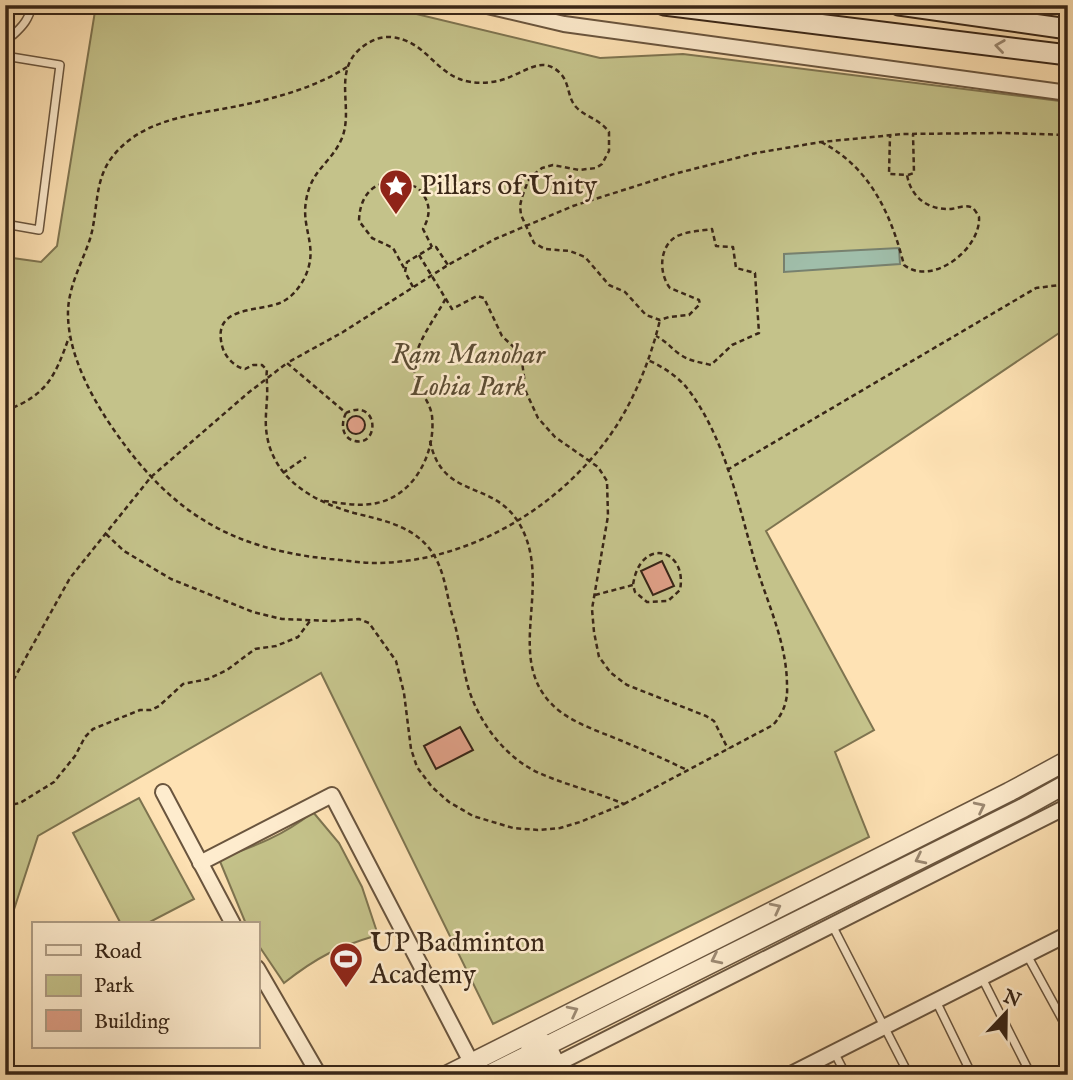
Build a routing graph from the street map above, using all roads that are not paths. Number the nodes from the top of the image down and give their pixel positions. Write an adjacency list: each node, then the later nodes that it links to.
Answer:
1 (32, 5): 6 (lane)
2 (483, 5): 9 (street)
3 (664, 5): 7 (main road, one-way to 3)
4 (899, 5): 5 (main road)
5 (1068, 29)
6 (5, 34)
7 (1068, 55)
8 (5, 56): 10 (lane)
9 (1068, 93)
10 (5, 224)
11 (1068, 760): 25 (street, one-way to 11)
12 (1068, 783): 26 (street, one-way to 26)
13 (163, 792): 15 (street)
14 (1068, 806): 17 (street)
15 (200, 863): 16 (street); 28 (street)
16 (232, 922)
17 (832, 925): 23 (lane); 30 (street)
18 (1068, 934): 19 (street)
19 (1027, 955): 21 (street); 24 (lane)
20 (259, 971): 31 (street)
21 (982, 978): 22 (street); 38 (lane)
22 (936, 1001): 23 (street); 37 (lane)
23 (885, 1026): 27 (street); 36 (lane)
24 (1068, 1030)
25 (529, 1033): 26 (street); 28 (street)
26 (538, 1049): 30 (street); 33 (street)
27 (834, 1052): 29 (street); 35 (lane)
28 (471, 1062): 32 (street)
29 (807, 1071): 34 (street)
30 (547, 1072)
31 (319, 1075)
32 (447, 1075)
33 (488, 1075)
34 (789, 1075)
35 (846, 1075)
36 (909, 1075)
37 (972, 1075)
38 (1031, 1075)

